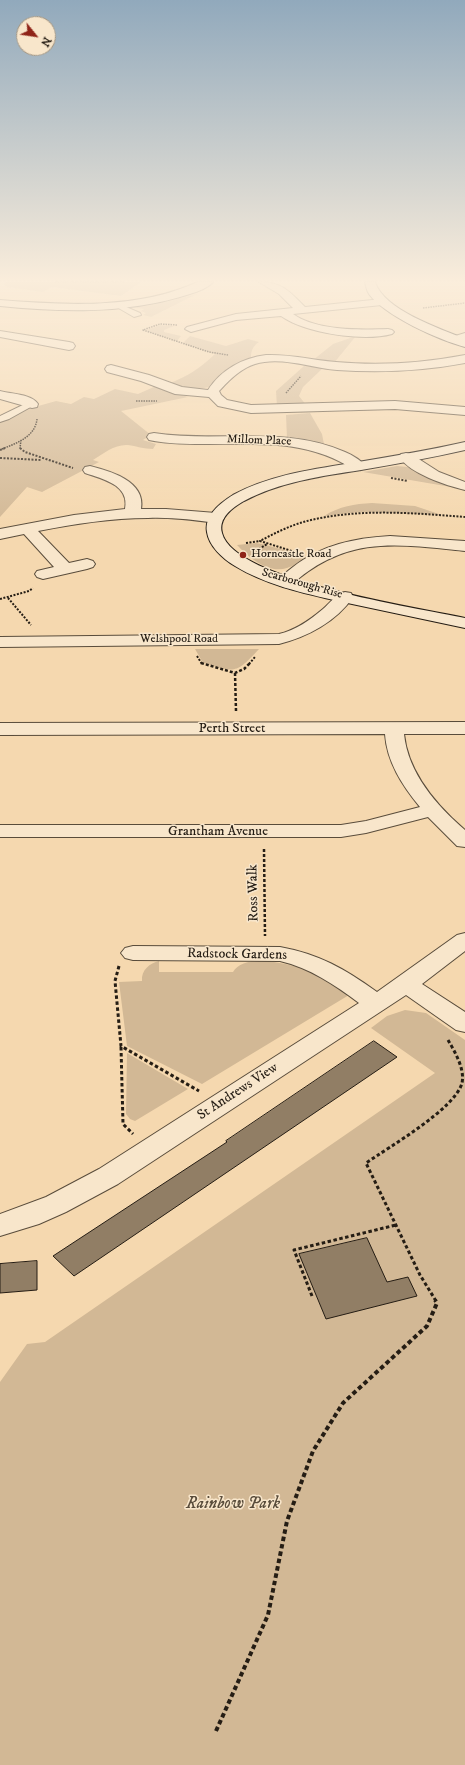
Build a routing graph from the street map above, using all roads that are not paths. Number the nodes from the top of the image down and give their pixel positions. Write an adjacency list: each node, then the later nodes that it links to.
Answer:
1 (247, 364): 5 (street)
2 (321, 364): 3 (street)
3 (429, 364)
4 (111, 369): 5 (street)
5 (213, 394): 8 (street)
6 (0, 395): 7 (street)
7 (28, 406): 9 (lane)
8 (465, 411)
9 (0, 418)
10 (154, 438): 13 (street, Millom Place)
11 (465, 446): 12 (street)
12 (406, 458): 13 (street); 15 (street)
13 (358, 466): 17 (street)
14 (115, 467): 16 (street)
15 (465, 486)
16 (132, 514): 17 (street); 18 (street)
17 (216, 518): 24 (street, Scarborough Rise)
18 (28, 529): 19 (street); 22 (street)
19 (0, 534)
20 (465, 546): 24 (street)
21 (87, 564): 22 (street)
22 (65, 569): 23 (street)
23 (43, 574)
24 (285, 582): 25 (street, Scarborough Rise)
25 (345, 597): 26 (street, Scarborough Rise); 27 (street, Welshpool Road)
26 (465, 623)
27 (0, 642)
28 (465, 728): 30 (street, Perth Street)
29 (0, 729): 30 (street, Perth Street)
30 (394, 729): 31 (street)
31 (433, 810): 32 (street, Grantham Avenue); 33 (street)
32 (0, 831)
33 (465, 841)
34 (465, 940): 36 (street, St Andrews View)
35 (134, 953): 37 (street, Radstock Gardens)
36 (406, 984): 37 (street, St Andrews View); 38 (street)
37 (376, 1003): 39 (street, St Andrews View)
38 (458, 1019)
39 (0, 1225)

